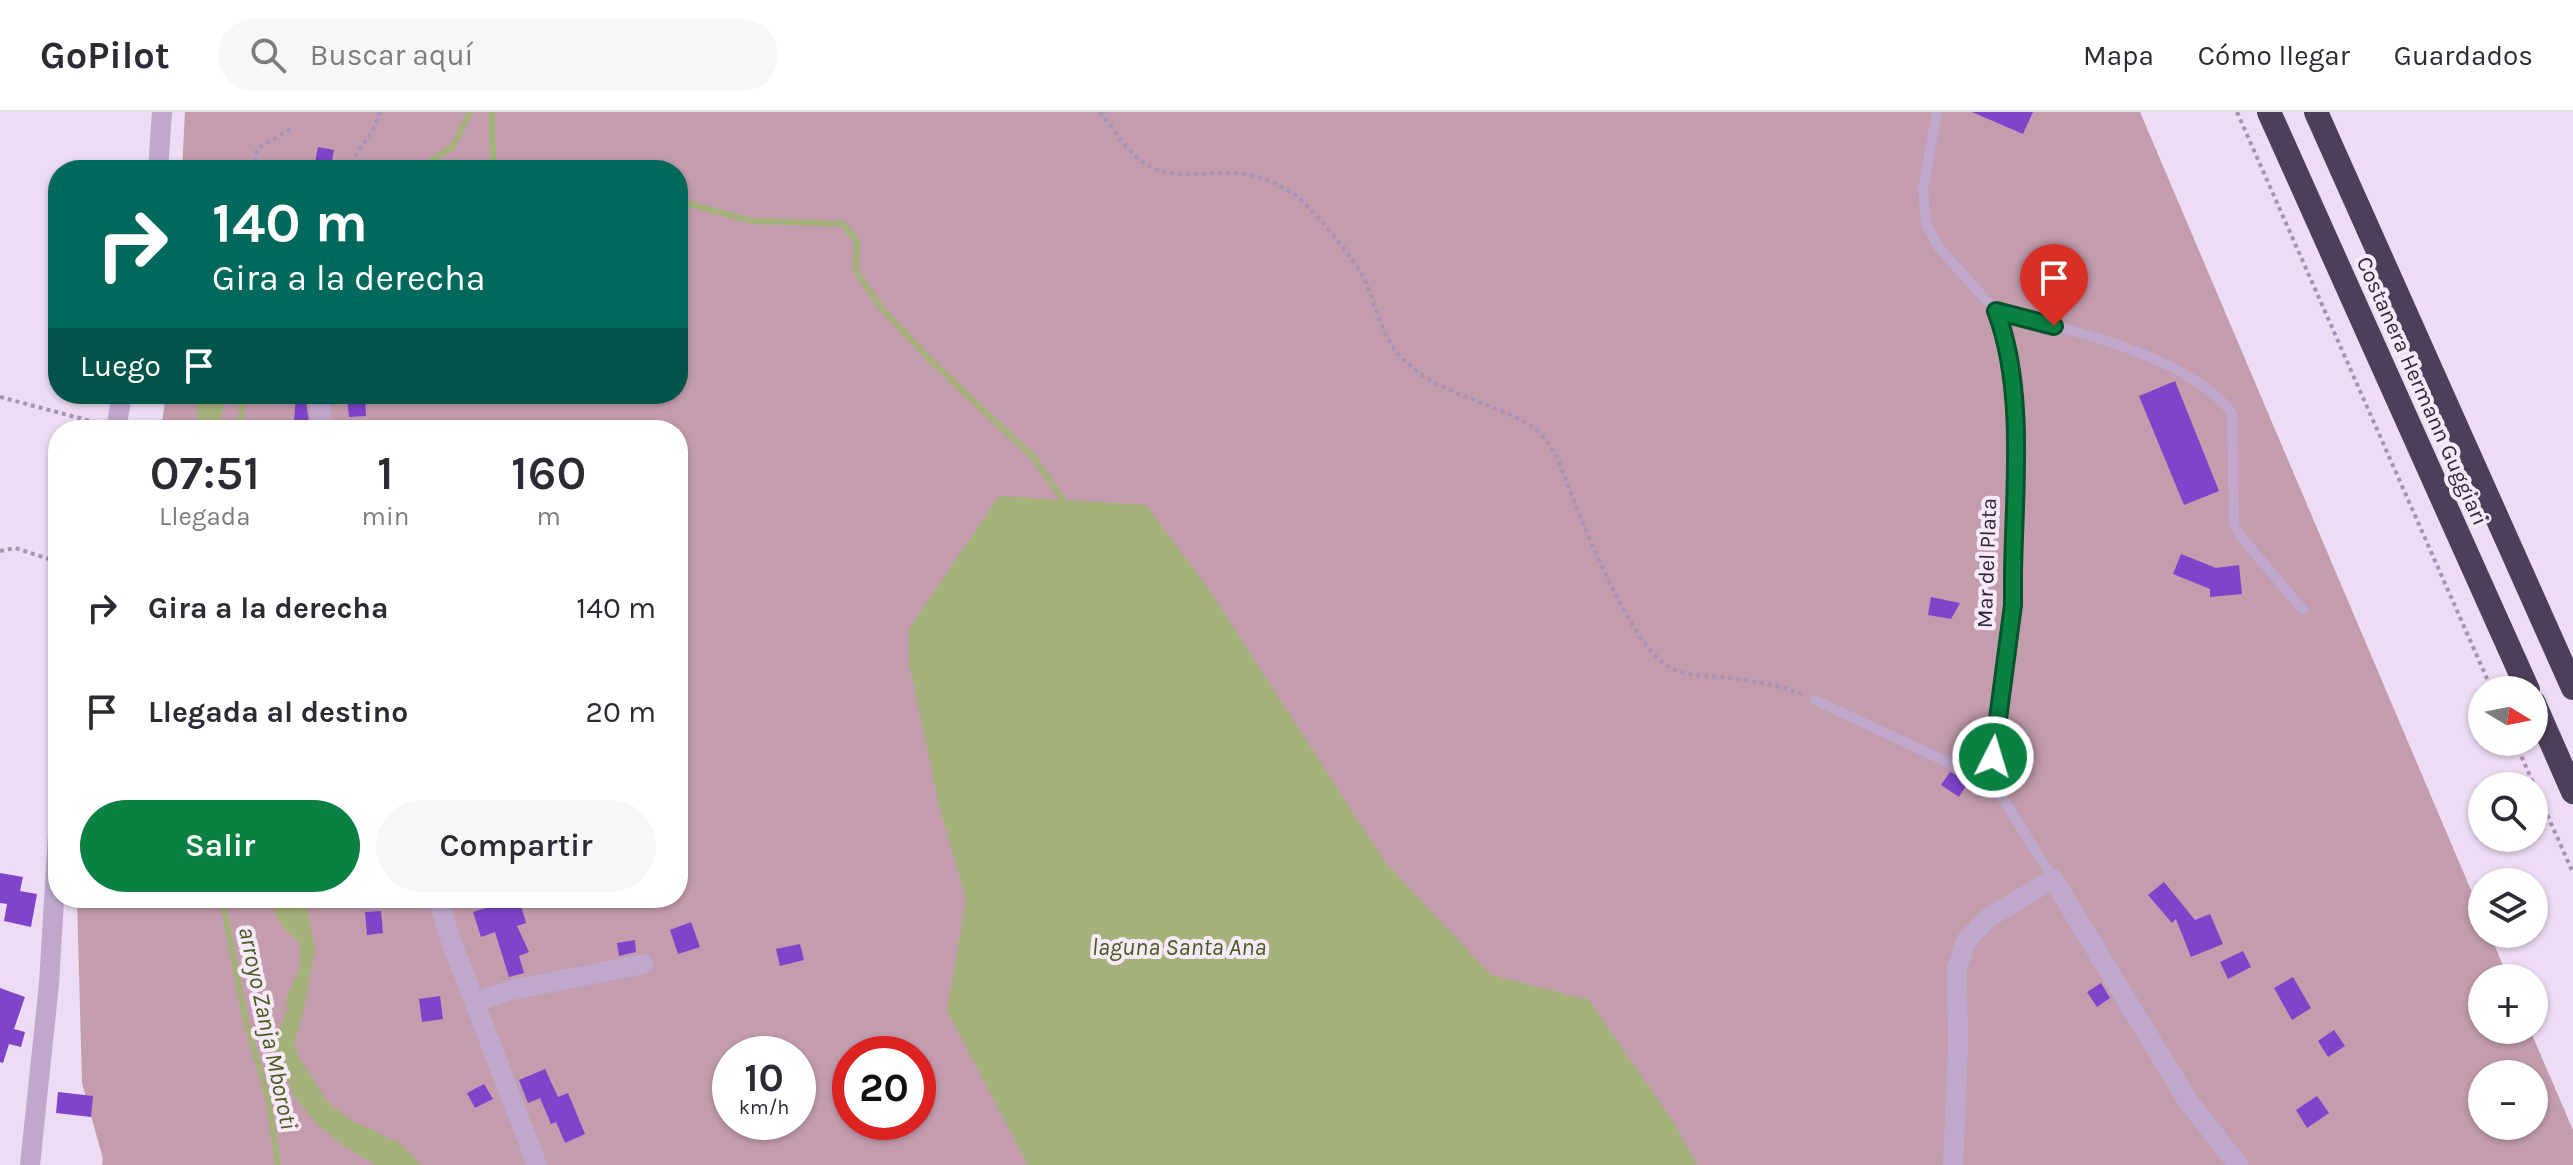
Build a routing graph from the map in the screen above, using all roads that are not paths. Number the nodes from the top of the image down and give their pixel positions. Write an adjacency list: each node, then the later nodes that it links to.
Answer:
1 (162, 112): 5 (street)
2 (1937, 112): 6 (lane, Mar del Plata)
3 (2269, 112): 8 (highway, Costanera Hermann Guggiari)
4 (2316, 112): 9 (highway, Costanera Hermann Guggiari)
5 (159, 160)
6 (1996, 311): 7 (lane); 12 (lane, Mar del Plata)
7 (2303, 610)
8 (2522, 676)
9 (2573, 688)
10 (1815, 700): 12 (lane)
11 (2548, 735): 13 (highway)
12 (1994, 784): 14 (lane)
13 (2573, 792)
14 (2053, 879): 21 (street); 22 (street)
15 (54, 908): 19 (street)
16 (442, 908): 18 (street)
17 (643, 964): 18 (street)
18 (475, 1002): 20 (street)
19 (30, 1165)
20 (537, 1165)
21 (1953, 1165)
22 (2238, 1165)

